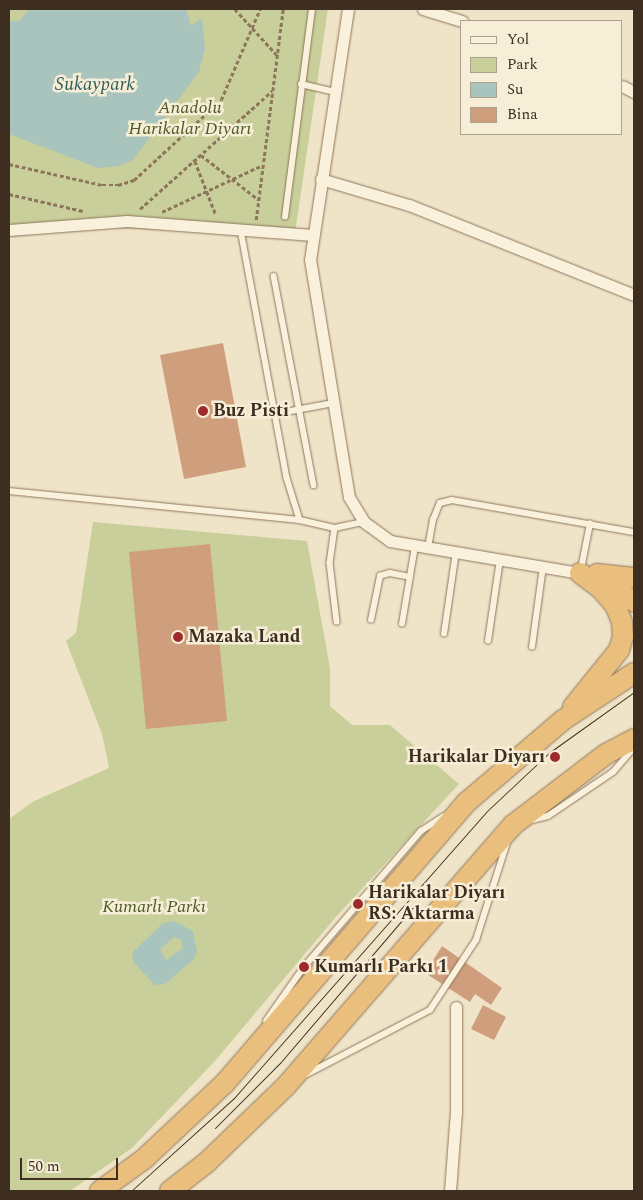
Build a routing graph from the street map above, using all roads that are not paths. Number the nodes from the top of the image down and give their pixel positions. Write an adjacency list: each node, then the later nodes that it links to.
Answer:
1 (312, 9): 5 (lane)
2 (348, 9): 6 (street)
3 (423, 9): 4 (street)
4 (460, 20)
5 (301, 84): 6 (lane); 8 (lane)
6 (335, 92): 7 (street)
7 (321, 178): 11 (street); 13 (street)
8 (285, 217)
9 (9, 230): 10 (street)
10 (241, 230): 11 (street); 16 (lane)
11 (312, 235): 14 (street)
12 (274, 276): 15 (lane)
13 (634, 296)
14 (333, 403): 15 (lane); 20 (street)
15 (300, 409): 16 (lane); 17 (lane)
16 (275, 414): 19 (lane)
17 (314, 485)
18 (9, 491): 19 (lane)
19 (300, 520): 22 (lane)
20 (364, 522): 22 (lane); 24 (street)
21 (590, 524): 23 (lane); 25 (lane); 29 (lane)
22 (335, 528): 34 (lane)
23 (634, 532)
24 (415, 546): 25 (street); 30 (lane)
25 (428, 548): 26 (street)
26 (456, 552): 27 (street); 36 (lane)
27 (500, 560): 28 (street); 37 (lane)
28 (543, 567): 29 (street); 38 (lane)
29 (580, 574): 31 (highway); 32 (highway); 40 (highway)
30 (410, 577): 33 (lane); 35 (lane)
31 (634, 578)
32 (634, 601)
33 (371, 620)
34 (337, 622)
35 (402, 624)
36 (444, 634)
37 (488, 641)
38 (532, 647)
39 (634, 673): 40 (highway)
40 (563, 720): 46 (highway)
41 (634, 739): 43 (highway)
42 (634, 748): 43 (lane)
43 (513, 824): 45 (highway); 45 (lane)
44 (456, 1007): 48 (street)
45 (286, 1086): 47 (highway)
46 (100, 1191)
47 (170, 1191)
48 (450, 1191)

